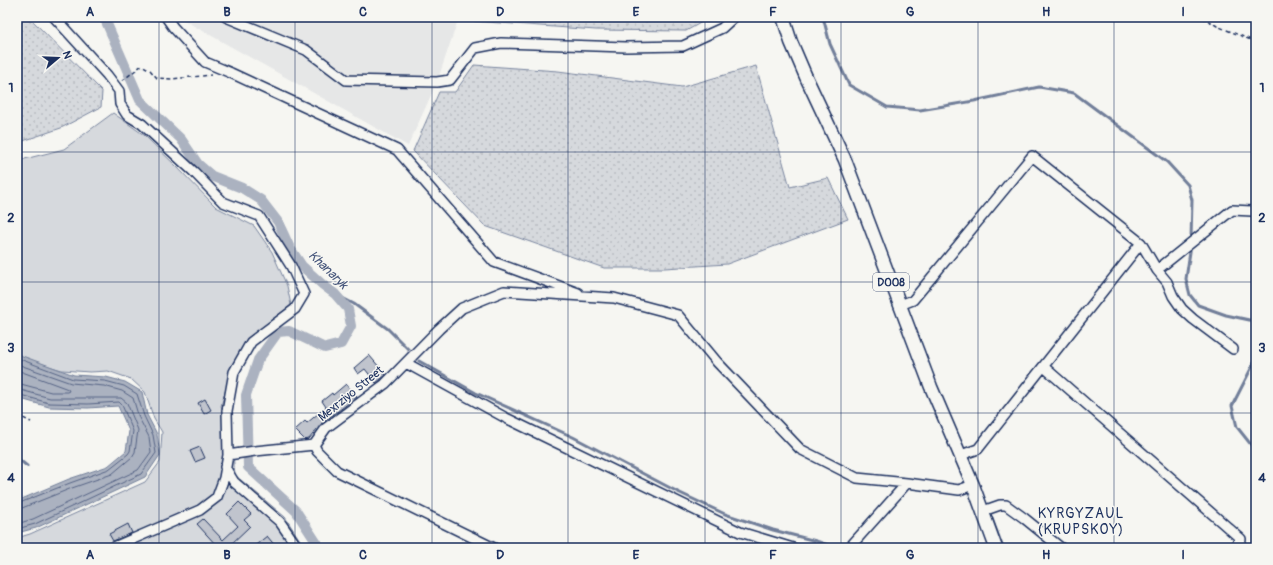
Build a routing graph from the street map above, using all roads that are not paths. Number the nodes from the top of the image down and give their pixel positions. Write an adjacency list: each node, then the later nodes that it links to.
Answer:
1 (54, 17): 15 (street)
2 (166, 17): 9 (street)
3 (226, 17): 4 (street)
4 (734, 17)
5 (783, 17): 10 (main road, D008)
6 (1256, 213): 8 (street)
7 (1141, 243): 8 (street); 10 (street); 13 (street)
8 (1157, 270): 11 (street)
9 (588, 297): 12 (street, Mexrziyo Street); 18 (street, Mexrziyo Street)
10 (900, 305): 16 (main road, D008)
11 (1234, 349)
12 (406, 363): 14 (street, Mexrziyo Street); 25 (street)
13 (1044, 367): 16 (street); 28 (street)
14 (314, 445): 15 (street); 24 (street)
15 (228, 455): 17 (street)
16 (961, 456): 19 (main road, D008)
17 (225, 467): 22 (street); 23 (street)
18 (907, 483): 19 (street, Mexrziyo Street); 21 (street)
19 (973, 485): 20 (main road, D008)
20 (983, 511): 26 (main road, D008); 27 (street)
21 (850, 547)
22 (112, 548)
23 (298, 548)
24 (494, 548)
25 (794, 548)
26 (996, 548)
27 (1060, 548)
28 (1233, 548)

